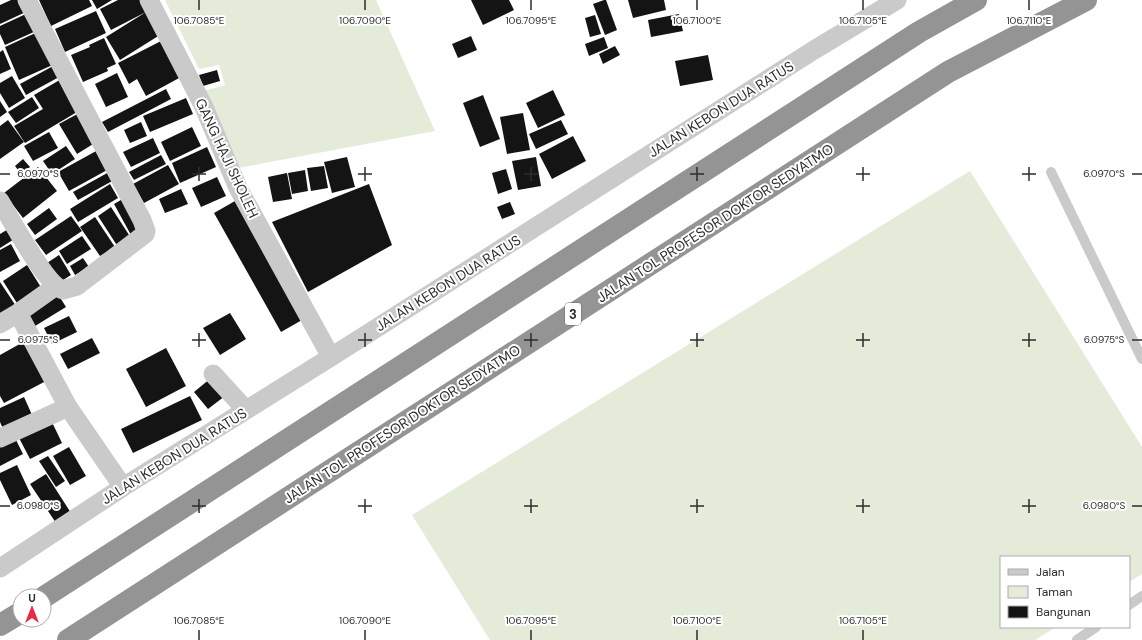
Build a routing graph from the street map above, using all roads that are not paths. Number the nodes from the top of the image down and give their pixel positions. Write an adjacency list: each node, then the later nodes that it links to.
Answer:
1 (27, 0): 8 (street)
2 (149, 0): 11 (street, GANG HAJI SHOLEH)
3 (897, 0): 11 (street, JALAN KEBON DUA RATUS)
4 (976, 0): 19 (highway)
5 (1086, 0): 25 (highway, JALAN TOL PROFESOR DOKTOR SEDYATMO / 3)
6 (1051, 172): 12 (lane)
7 (0, 200): 8 (street)
8 (56, 286): 9 (street)
9 (18, 313): 10 (street); 14 (street)
10 (0, 324)
11 (331, 357): 15 (street, JALAN KEBON DUA RATUS)
12 (1142, 359)
13 (213, 374): 15 (street)
14 (68, 407): 16 (street); 17 (street)
15 (246, 410): 17 (street, JALAN KEBON DUA RATUS)
16 (0, 438)
17 (123, 487): 18 (street, JALAN KEBON DUA RATUS)
18 (0, 568)
19 (52, 592)
20 (1142, 596): 21 (lane)
21 (1130, 604)
22 (12, 617): 23 (highway)
23 (0, 625)
24 (1095, 628): 26 (lane)
25 (68, 640)
26 (1077, 640)

